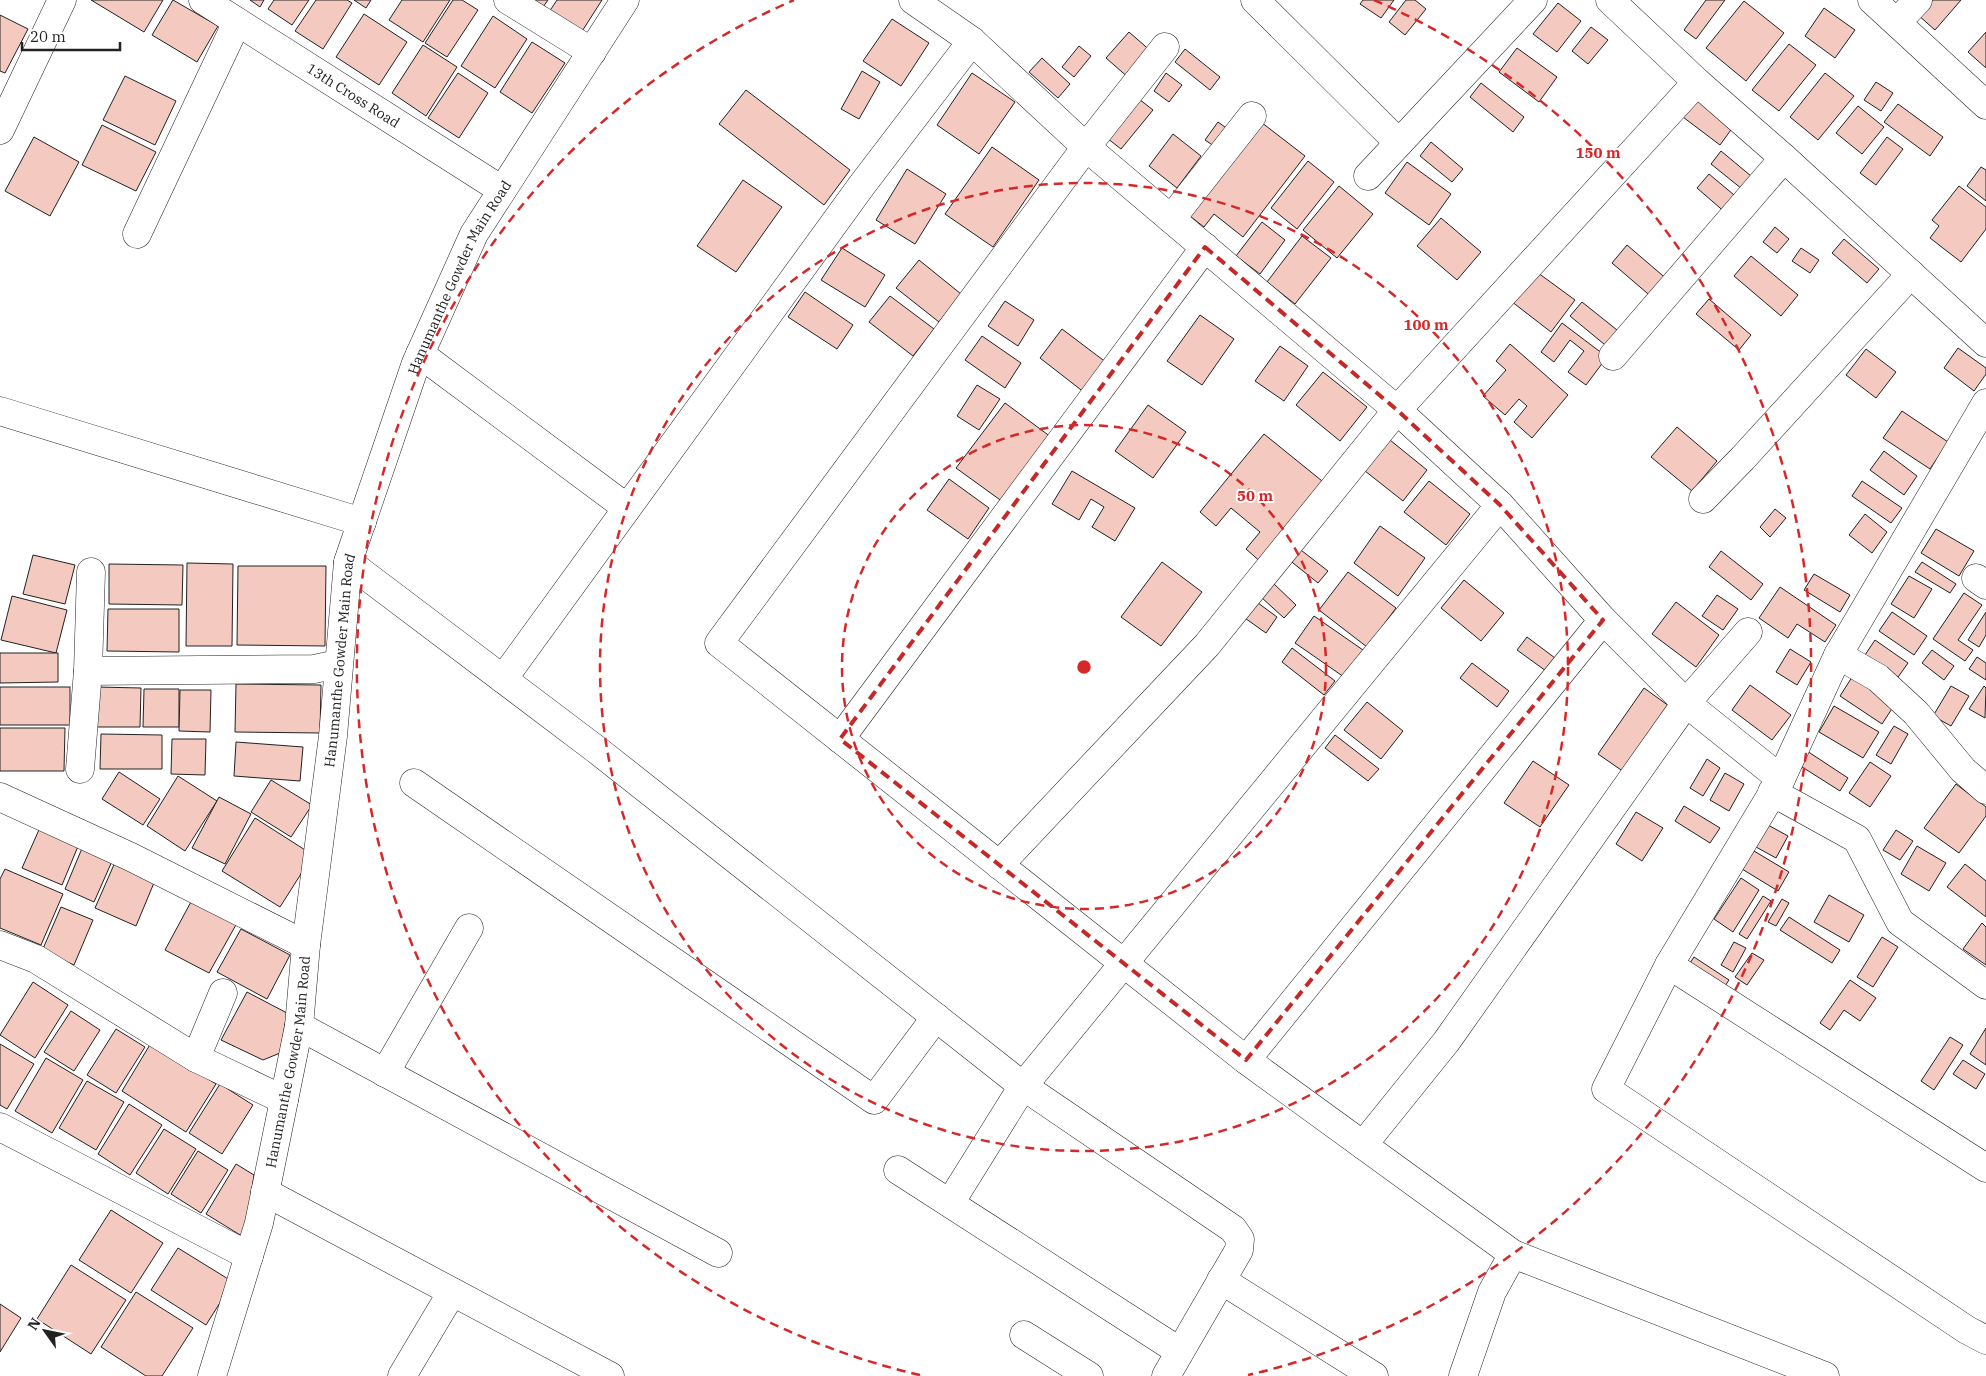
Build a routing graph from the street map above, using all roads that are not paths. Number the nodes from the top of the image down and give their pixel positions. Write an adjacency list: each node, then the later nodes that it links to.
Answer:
1 (62, 0): 19 (street)
2 (203, 0): 11 (street, 13th Cross Road)
3 (508, 0): 15 (street)
4 (625, 0): 15 (street, Hanumanthe Gowder Main Road)
5 (912, 0): 13 (street)
6 (1255, 0): 20 (street)
7 (1533, 0): 20 (street)
8 (1610, 0): 16 (street)
9 (1872, 0): 12 (street)
10 (1918, 0): 12 (street)
11 (237, 22): 24 (street, 13th Cross Road); 26 (street)
12 (1897, 22): 17 (street)
13 (972, 41): 21 (street); 37 (street)
14 (1165, 47): 21 (street)
15 (592, 52): 24 (street, Hanumanthe Gowder Main Road)
16 (1697, 82): 22 (street); 33 (street)
17 (1986, 105)
18 (1252, 116): 25 (street)
19 (0, 130)
20 (1399, 143): 23 (street)
21 (1086, 147): 25 (street); 48 (street)
22 (1784, 158): 28 (street); 31 (street)
23 (1368, 176)
24 (502, 190): 30 (street, Hanumanthe Gowder Main Road)
25 (1171, 219): 27 (street)
26 (137, 234)
27 (1205, 247): 33 (street); 48 (street)
28 (1911, 274): 29 (street); 35 (street)
29 (1986, 343)
30 (420, 354): 37 (street); 38 (street, Hanumanthe Gowder Main Road)
31 (1613, 356)
32 (1986, 404): 43 (street)
33 (1397, 410): 36 (street); 54 (street)
34 (0, 411): 38 (street)
35 (1702, 499)
36 (1500, 505): 41 (street); 58 (street)
37 (627, 508): 46 (street)
38 (362, 522): 39 (street, Hanumanthe Gowder Main Road)
39 (348, 562): 44 (street, Hanumanthe Gowder Main Road); 46 (street)
40 (91, 572): 45 (street)
41 (1603, 620): 47 (street); 65 (street)
42 (1748, 632): 47 (street)
43 (1838, 655): 51 (street); 52 (street)
44 (338, 664): 45 (street); 57 (street, Hanumanthe Gowder Main Road)
45 (88, 671): 49 (street)
46 (503, 679): 62 (street)
47 (1686, 704): 51 (street); 70 (street)
48 (840, 739): 54 (street)
49 (80, 769)
50 (414, 783): 62 (street)
51 (1776, 786): 59 (street); 60 (street)
52 (1986, 790)
53 (0, 797): 57 (street)
54 (999, 865): 58 (street)
55 (469, 928): 66 (street)
56 (0, 945): 64 (street)
57 (306, 945): 63 (street, Hanumanthe Gowder Main Road)
58 (1124, 963): 65 (street); 67 (street)
59 (1669, 964): 71 (street); 81 (street)
60 (1986, 985)
61 (223, 993): 64 (street)
62 (936, 1017): 67 (street)
63 (299, 1026): 66 (street); 68 (street, Hanumanthe Gowder Main Road)
64 (196, 1058): 68 (street)
65 (1246, 1060): 70 (street)
66 (385, 1072): 75 (street)
67 (1023, 1086): 74 (street); 78 (street)
68 (284, 1100): 73 (street, Hanumanthe Gowder Main Road)
69 (0, 1127): 77 (street)
70 (1363, 1145): 76 (street)
71 (1986, 1168)
72 (898, 1170): 74 (street)
73 (265, 1192): 77 (street, Hanumanthe Gowder Main Road); 79 (street)
74 (950, 1203): 82 (street)
75 (718, 1253)
76 (1513, 1254): 90 (street); 91 (street)
77 (249, 1256): 84 (street, Hanumanthe Gowder Main Road)
78 (1221, 1280): 82 (street); 89 (street)
79 (452, 1292): 83 (street); 85 (street)
80 (1024, 1335): 87 (street)
81 (1986, 1340)
82 (1179, 1351): 88 (street)
83 (580, 1369): 86 (street)
84 (212, 1376)
85 (402, 1376)
86 (610, 1376)
87 (1089, 1376)
88 (1166, 1376)
89 (1374, 1376)
90 (1463, 1376)
91 (1825, 1376)

